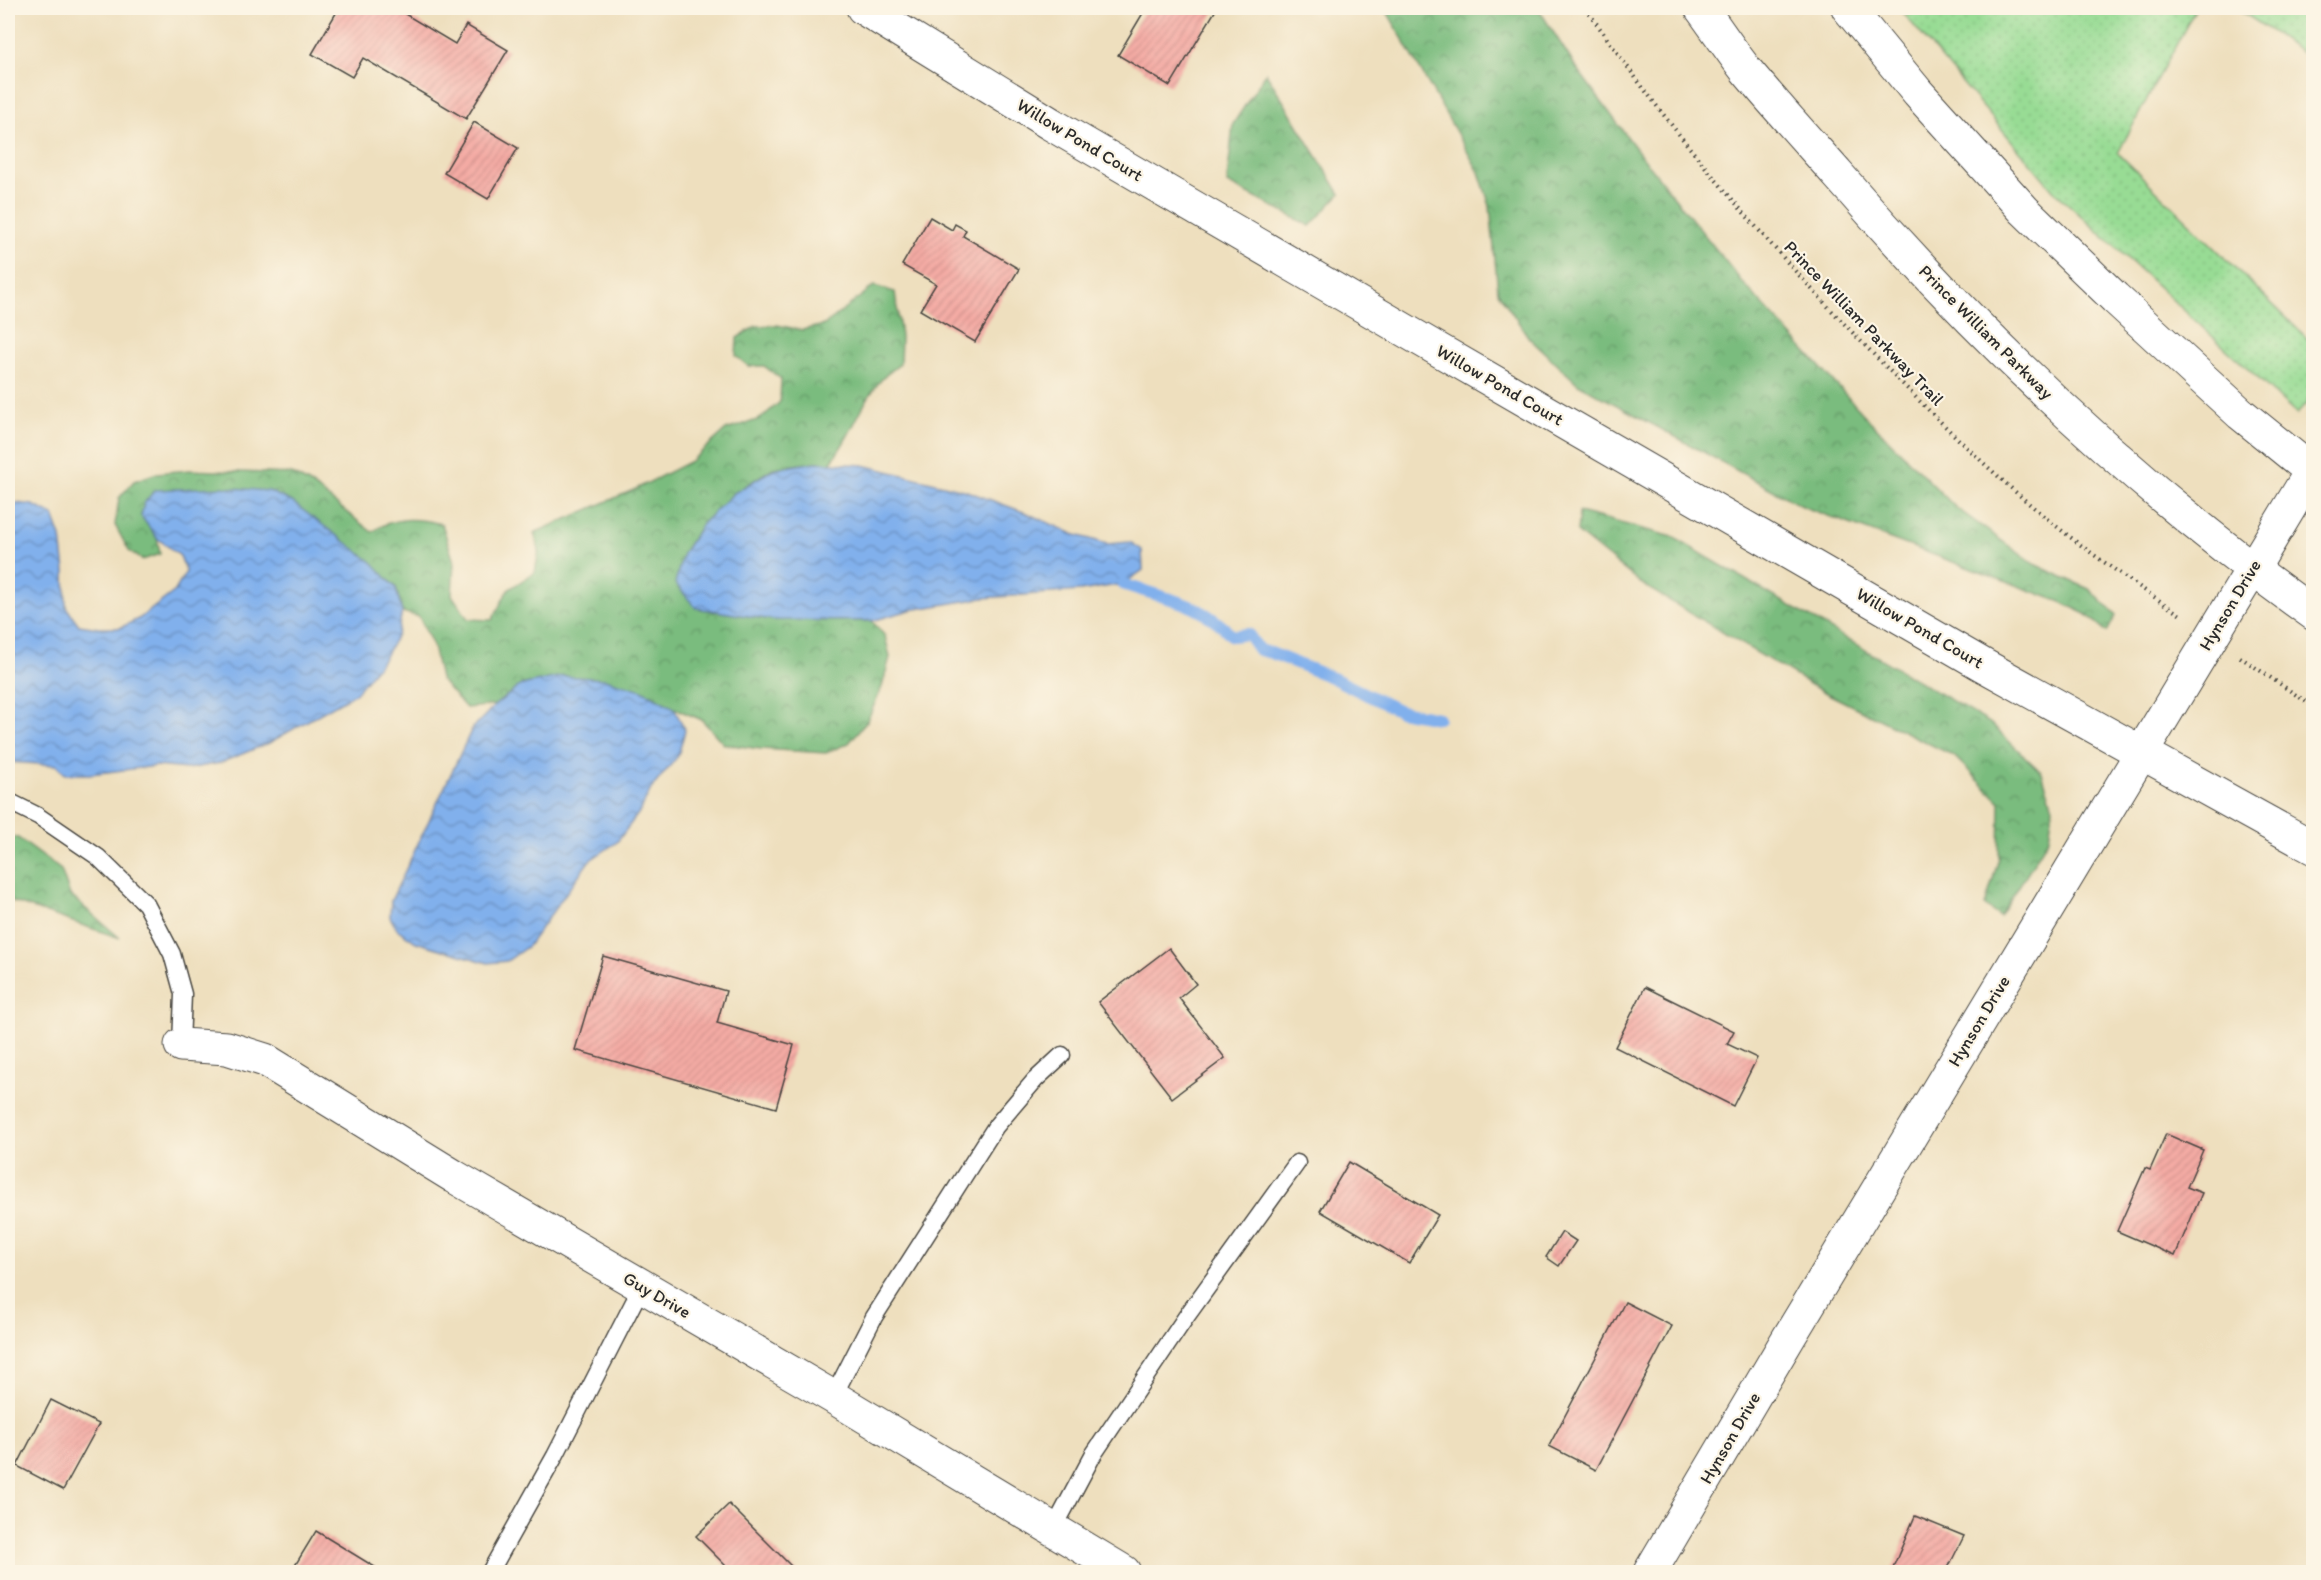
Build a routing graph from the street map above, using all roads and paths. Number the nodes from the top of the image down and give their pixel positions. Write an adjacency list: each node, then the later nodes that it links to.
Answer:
1 (863, 8): 11 (main road, Willow Pond Court)
2 (1586, 8): 7 (path, Prince William Parkway Trail)
3 (1701, 8): 6 (main road, Prince William Parkway)
4 (1848, 8): 5 (main road)
5 (2312, 472): 6 (main road, Hynson Drive)
6 (2252, 570): 8 (main road, Prince William Parkway); 11 (main road, Hynson Drive)
7 (2171, 609)
8 (2313, 614)
9 (2271, 678): 10 (path)
10 (2313, 707)
11 (2142, 752): 13 (main road, Willow Pond Court); 22 (main road, Hynson Drive)
12 (8, 801): 14 (lane)
13 (2313, 848)
14 (181, 1045): 17 (main road, Guy Drive)
15 (1062, 1055): 18 (lane)
16 (1297, 1163): 19 (lane)
17 (642, 1286): 18 (main road, Guy Drive); 20 (lane)
18 (833, 1397): 19 (main road, Guy Drive)
19 (1053, 1530): 21 (main road, Guy Drive)
20 (490, 1572)
21 (1124, 1572)
22 (1650, 1572)

